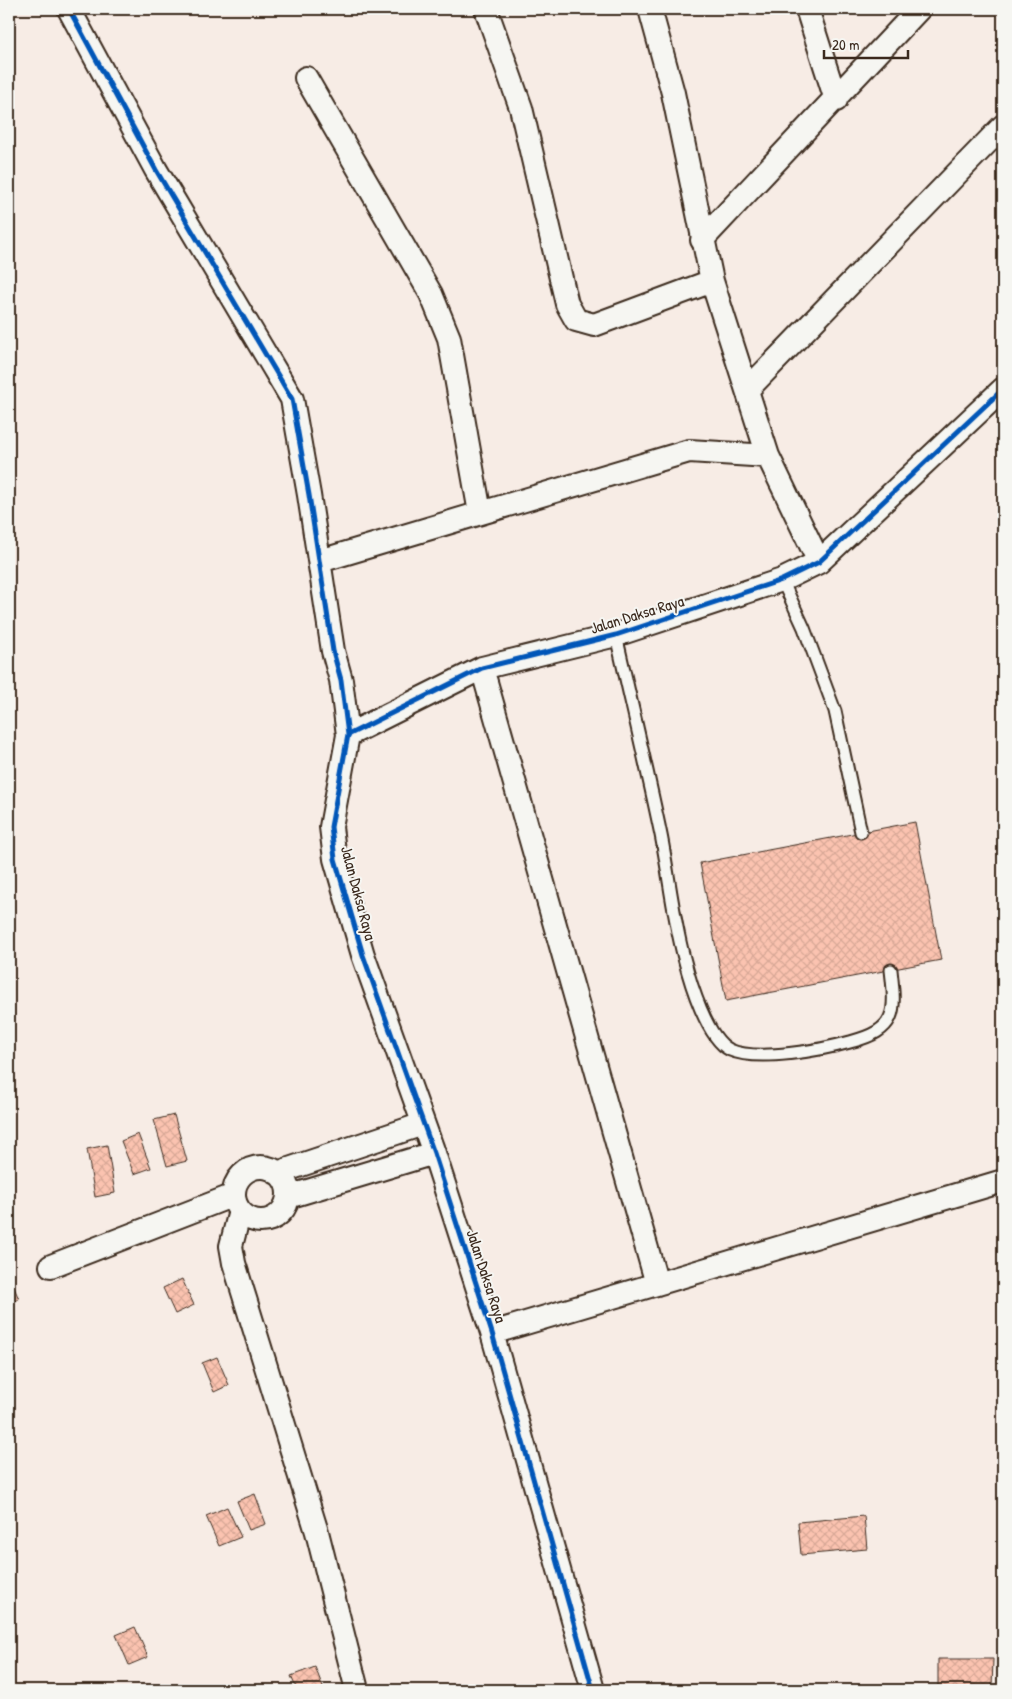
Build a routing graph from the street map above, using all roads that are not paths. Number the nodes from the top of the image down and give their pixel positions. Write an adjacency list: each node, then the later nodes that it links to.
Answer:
1 (69, 9): 15 (street)
2 (486, 9): 10 (street)
3 (650, 9): 9 (street)
4 (807, 9): 7 (street)
5 (919, 9): 7 (street)
6 (306, 78): 14 (street)
7 (836, 100): 9 (street)
8 (1003, 126): 11 (street)
9 (702, 240): 10 (street)
10 (712, 281): 11 (street)
11 (748, 389): 13 (street)
12 (1003, 389): 16 (street, Jalan Daksa Raya)
13 (768, 456): 14 (street); 16 (street)
14 (480, 513): 15 (street)
15 (320, 561): 20 (street)
16 (819, 562): 17 (street, Jalan Daksa Raya)
17 (782, 580): 18 (street, Jalan Daksa Raya); 21 (lane)
18 (616, 635): 19 (street, Jalan Daksa Raya); 22 (lane)
19 (482, 668): 20 (street, Jalan Daksa Raya); 30 (street)
20 (348, 735): 23 (street, Jalan Daksa Raya)
21 (861, 832)
22 (891, 970)
23 (423, 1124): 24 (street, Jalan Daksa Raya); 25 (street)
24 (434, 1153): 27 (street); 31 (street, Jalan Daksa Raya)
25 (277, 1173): 27 (street); 28 (street)
26 (1003, 1181): 30 (street)
27 (288, 1198): 28 (street)
28 (237, 1203): 29 (street); 32 (street)
29 (51, 1266)
30 (657, 1284): 31 (street)
31 (492, 1333): 33 (street, Jalan Daksa Raya)
32 (358, 1690)
33 (594, 1690)

